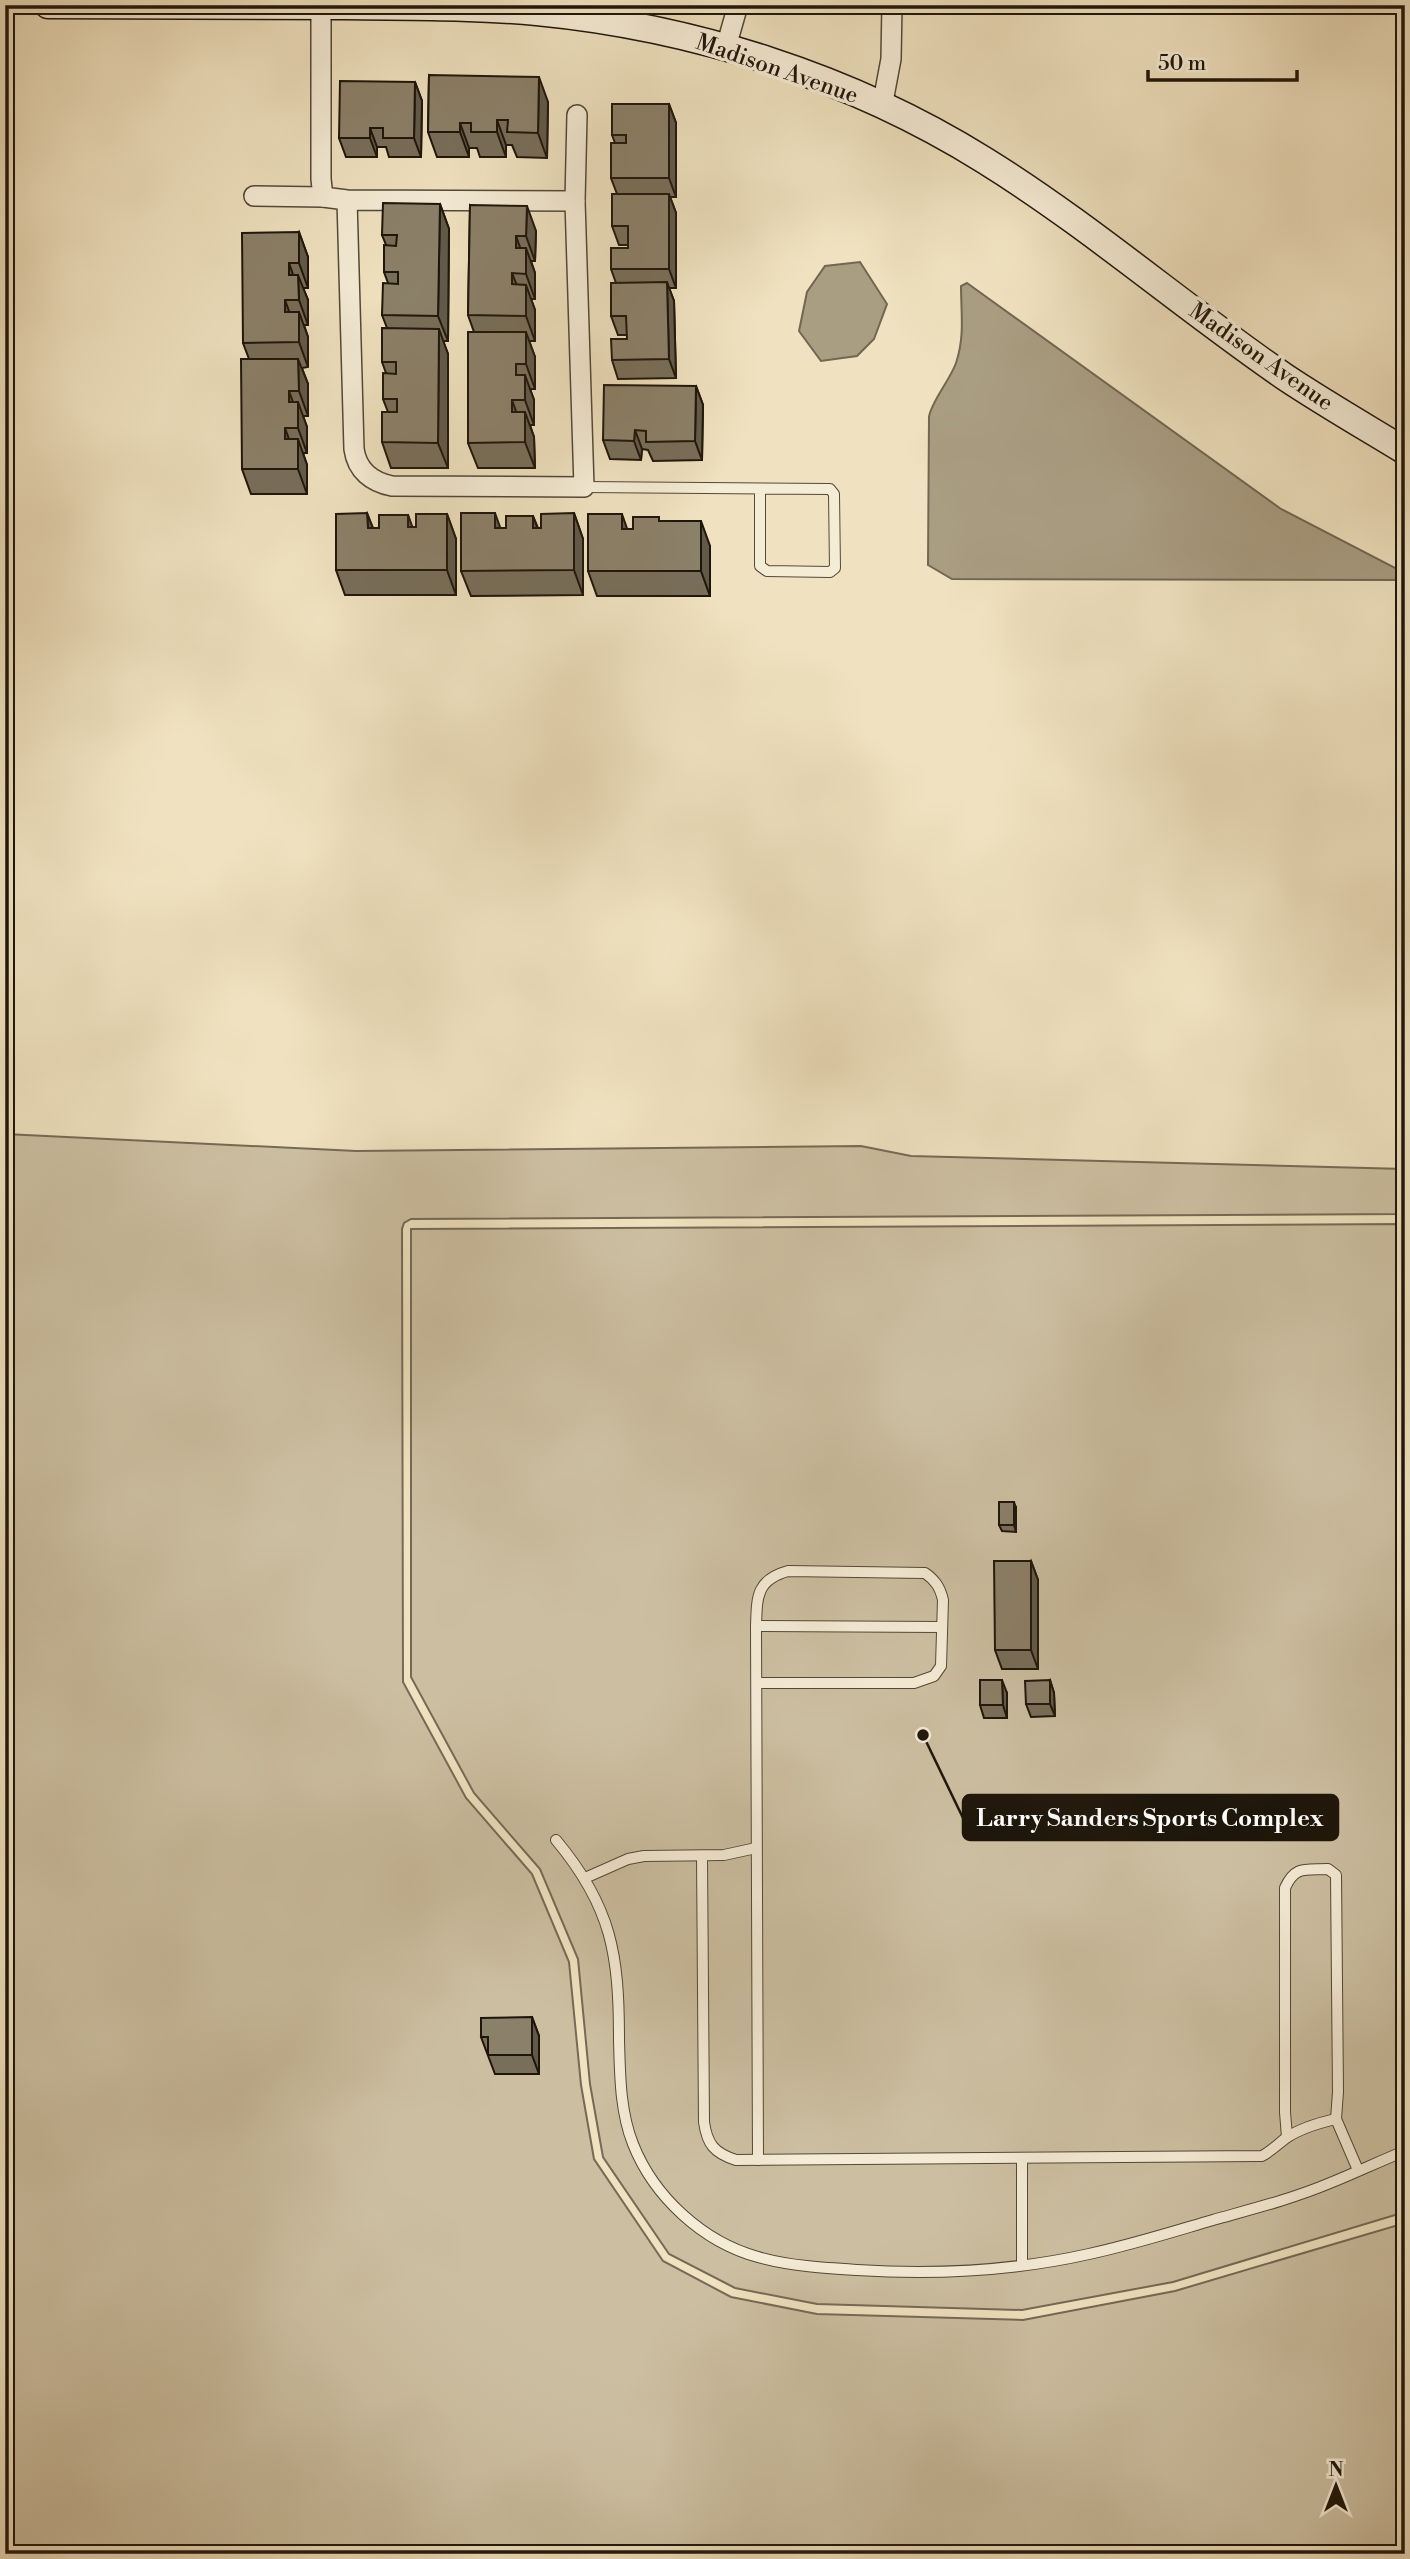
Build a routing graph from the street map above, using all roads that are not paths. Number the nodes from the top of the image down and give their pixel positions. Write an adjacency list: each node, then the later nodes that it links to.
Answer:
1 (48, 5): 4 (main road, Madison Avenue)
2 (738, 5): 6 (street)
3 (892, 5): 7 (street)
4 (296, 6): 5 (main road, Madison Avenue)
5 (321, 6): 6 (main road, Madison Avenue); 10 (street)
6 (726, 47): 7 (main road, Madison Avenue)
7 (882, 107): 13 (main road, Madison Avenue)
8 (577, 115): 12 (street)
9 (254, 196): 10 (street)
10 (323, 197): 11 (street)
11 (347, 200): 12 (street); 14 (street)
12 (575, 201): 14 (street)
13 (1404, 450)
14 (583, 487): 15 (lane)
15 (760, 489): 15 (lane)
16 (756, 1626): 17 (lane); 17 (lane); 18 (lane)
17 (942, 1627): 18 (lane)
18 (757, 1683): 20 (lane)
19 (556, 1840): 22 (lane)
20 (756, 1848): 21 (lane); 27 (lane)
21 (702, 1856): 22 (lane); 27 (lane)
22 (585, 1878): 29 (lane)
23 (1336, 2119): 24 (lane); 24 (lane); 28 (lane)
24 (1287, 2137): 26 (lane)
25 (1405, 2151): 28 (lane)
26 (1022, 2158): 27 (lane); 29 (lane)
27 (758, 2160)
28 (1359, 2170): 29 (lane)
29 (1022, 2264)

